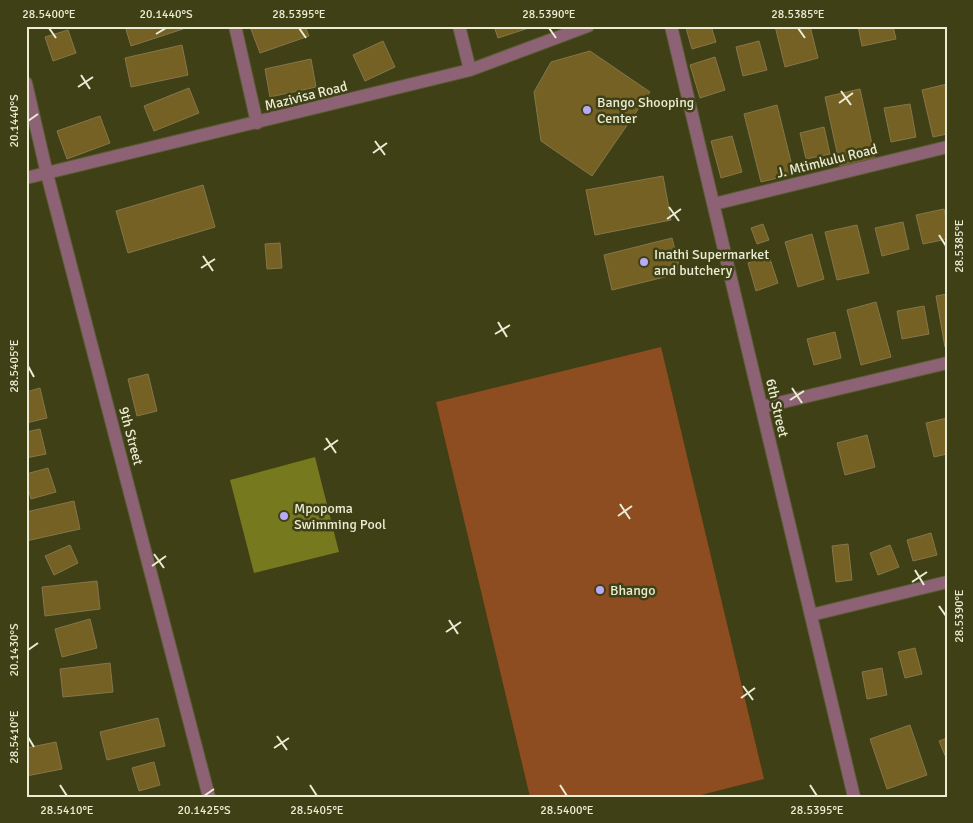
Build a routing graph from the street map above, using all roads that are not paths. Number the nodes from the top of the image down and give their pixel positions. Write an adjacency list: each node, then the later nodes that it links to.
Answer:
1 (235, 26): 7 (street)
2 (459, 26): 5 (street)
3 (588, 26): 5 (street, Mazivisa Road)
4 (671, 26): 11 (street, 6th Street)
5 (470, 70): 7 (street, Mazivisa Road)
6 (26, 83): 9 (street, 9th Street)
7 (257, 123): 9 (street, Mazivisa Road)
8 (947, 147): 11 (street, J. Mtimkulu Road)
9 (48, 174): 10 (street, Mazivisa Road); 16 (street, 9th Street)
10 (26, 178)
11 (714, 204): 13 (street, 6th Street)
12 (947, 363): 13 (street)
13 (762, 408): 15 (street, 6th Street)
14 (947, 582): 15 (street)
15 (811, 615): 17 (street, 6th Street)
16 (209, 797)
17 (854, 797)

